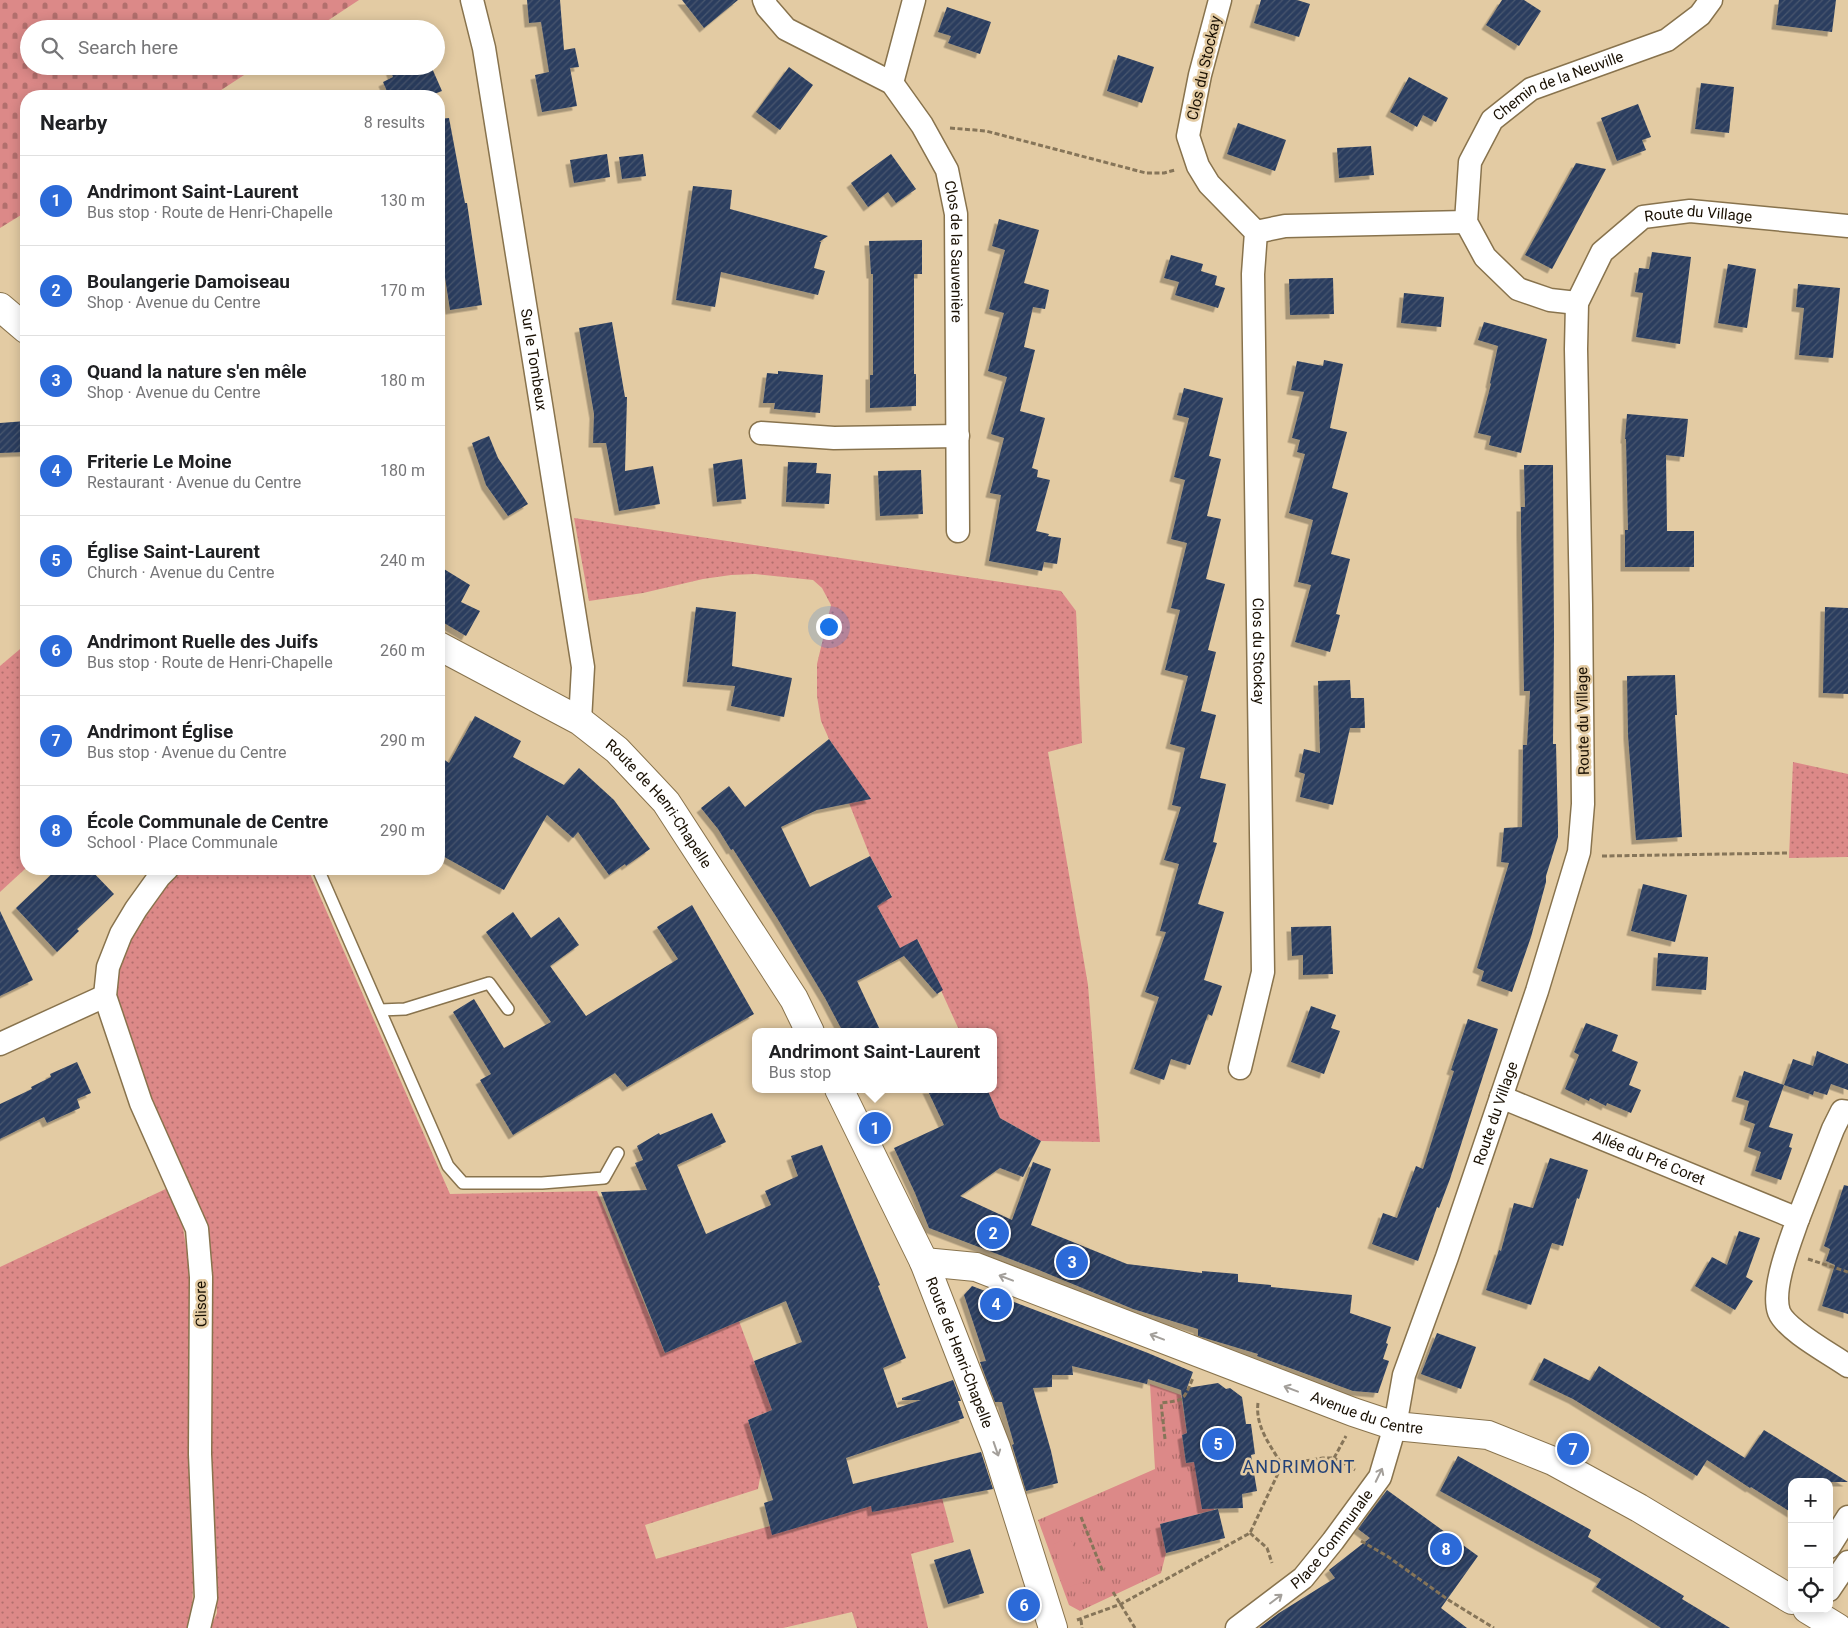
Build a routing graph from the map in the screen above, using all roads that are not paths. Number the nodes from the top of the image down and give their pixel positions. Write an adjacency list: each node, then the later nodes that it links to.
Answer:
1 (472, 0): 17 (street, Sur le Tombeux)
2 (764, 0): 6 (street, Clos de la Sauvenière)
3 (914, 0): 6 (street)
4 (1220, 0): 9 (street, Clos du Stockay)
5 (1711, 0): 7 (street, Chemin de la Neuville)
6 (892, 83): 14 (street, Clos de la Sauvenière)
7 (1466, 222): 9 (street); 10 (street)
8 (1848, 226): 10 (street, Route du Village)
9 (1256, 232): 25 (street, Clos du Stockay)
10 (1577, 303): 27 (street, Route du Village)
11 (0, 307): 12 (street)
12 (20, 324)
13 (761, 433): 14 (street)
14 (958, 436): 15 (street, Clos de la Sauvenière)
15 (958, 531)
16 (445, 649): 17 (street, Route de Henri-Chapelle)
17 (580, 721): 23 (street, Route de Henri-Chapelle)
18 (161, 875): 20 (street)
19 (321, 875): 22 (lane)
20 (105, 996): 24 (street); 41 (street, Clisore)
21 (508, 1009): 22 (lane)
22 (380, 1010): 29 (lane)
23 (808, 1028)
24 (0, 1044)
25 (1240, 1068)
26 (840, 1093): 31 (street, Route de Henri-Chapelle)
27 (1501, 1097): 30 (street, Allée du Pré Coret); 33 (street, Route du Village)
28 (1848, 1112): 30 (street)
29 (618, 1153)
30 (1798, 1219): 32 (street)
31 (924, 1262): 33 (street, Avenue du Centre, one-way to 31); 40 (street, Route de Henri-Chapelle, one-way to 40)
32 (1848, 1366)
33 (1395, 1426): 38 (street, Avenue du Centre); 42 (street, Place Communale, one-way to 33)
34 (1848, 1517): 35 (street)
35 (1833, 1541)
36 (1848, 1562): 37 (street)
37 (1833, 1584)
38 (1788, 1596)
39 (1816, 1613): 43 (street, Avenue du Centre)
40 (1053, 1627)
41 (199, 1628)
42 (1236, 1628)
43 (1838, 1628)

